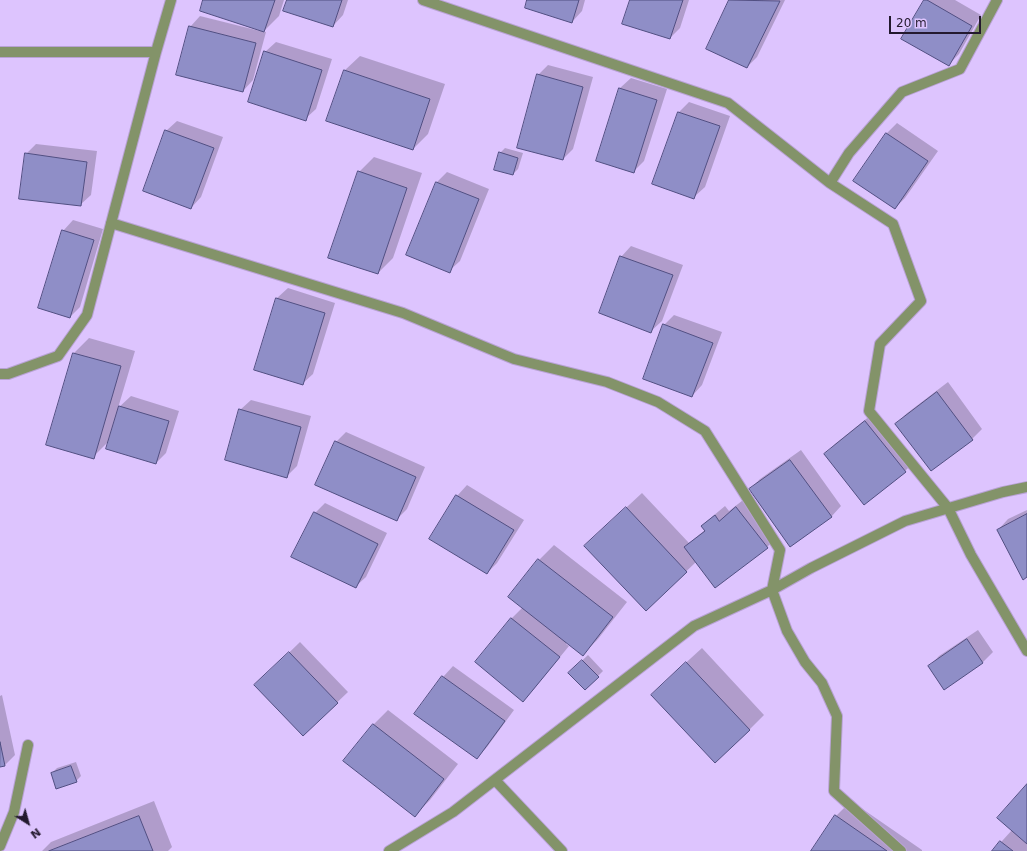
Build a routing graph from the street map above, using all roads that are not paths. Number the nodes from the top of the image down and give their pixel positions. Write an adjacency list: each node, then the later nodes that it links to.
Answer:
1 (171, 0): 5 (street)
2 (423, 0): 6 (street)
3 (997, 0): 6 (street)
4 (0, 52): 5 (street)
5 (156, 52): 7 (street)
6 (830, 183): 10 (street)
7 (111, 223): 8 (street); 11 (street)
8 (0, 374)
9 (1027, 487): 10 (street)
10 (948, 508): 11 (street); 12 (street)
11 (772, 590): 14 (street); 18 (street)
12 (1027, 651)
13 (28, 745): 15 (street)
14 (495, 780): 16 (street); 17 (street)
15 (0, 846)
16 (389, 851)
17 (562, 851)
18 (901, 851)

